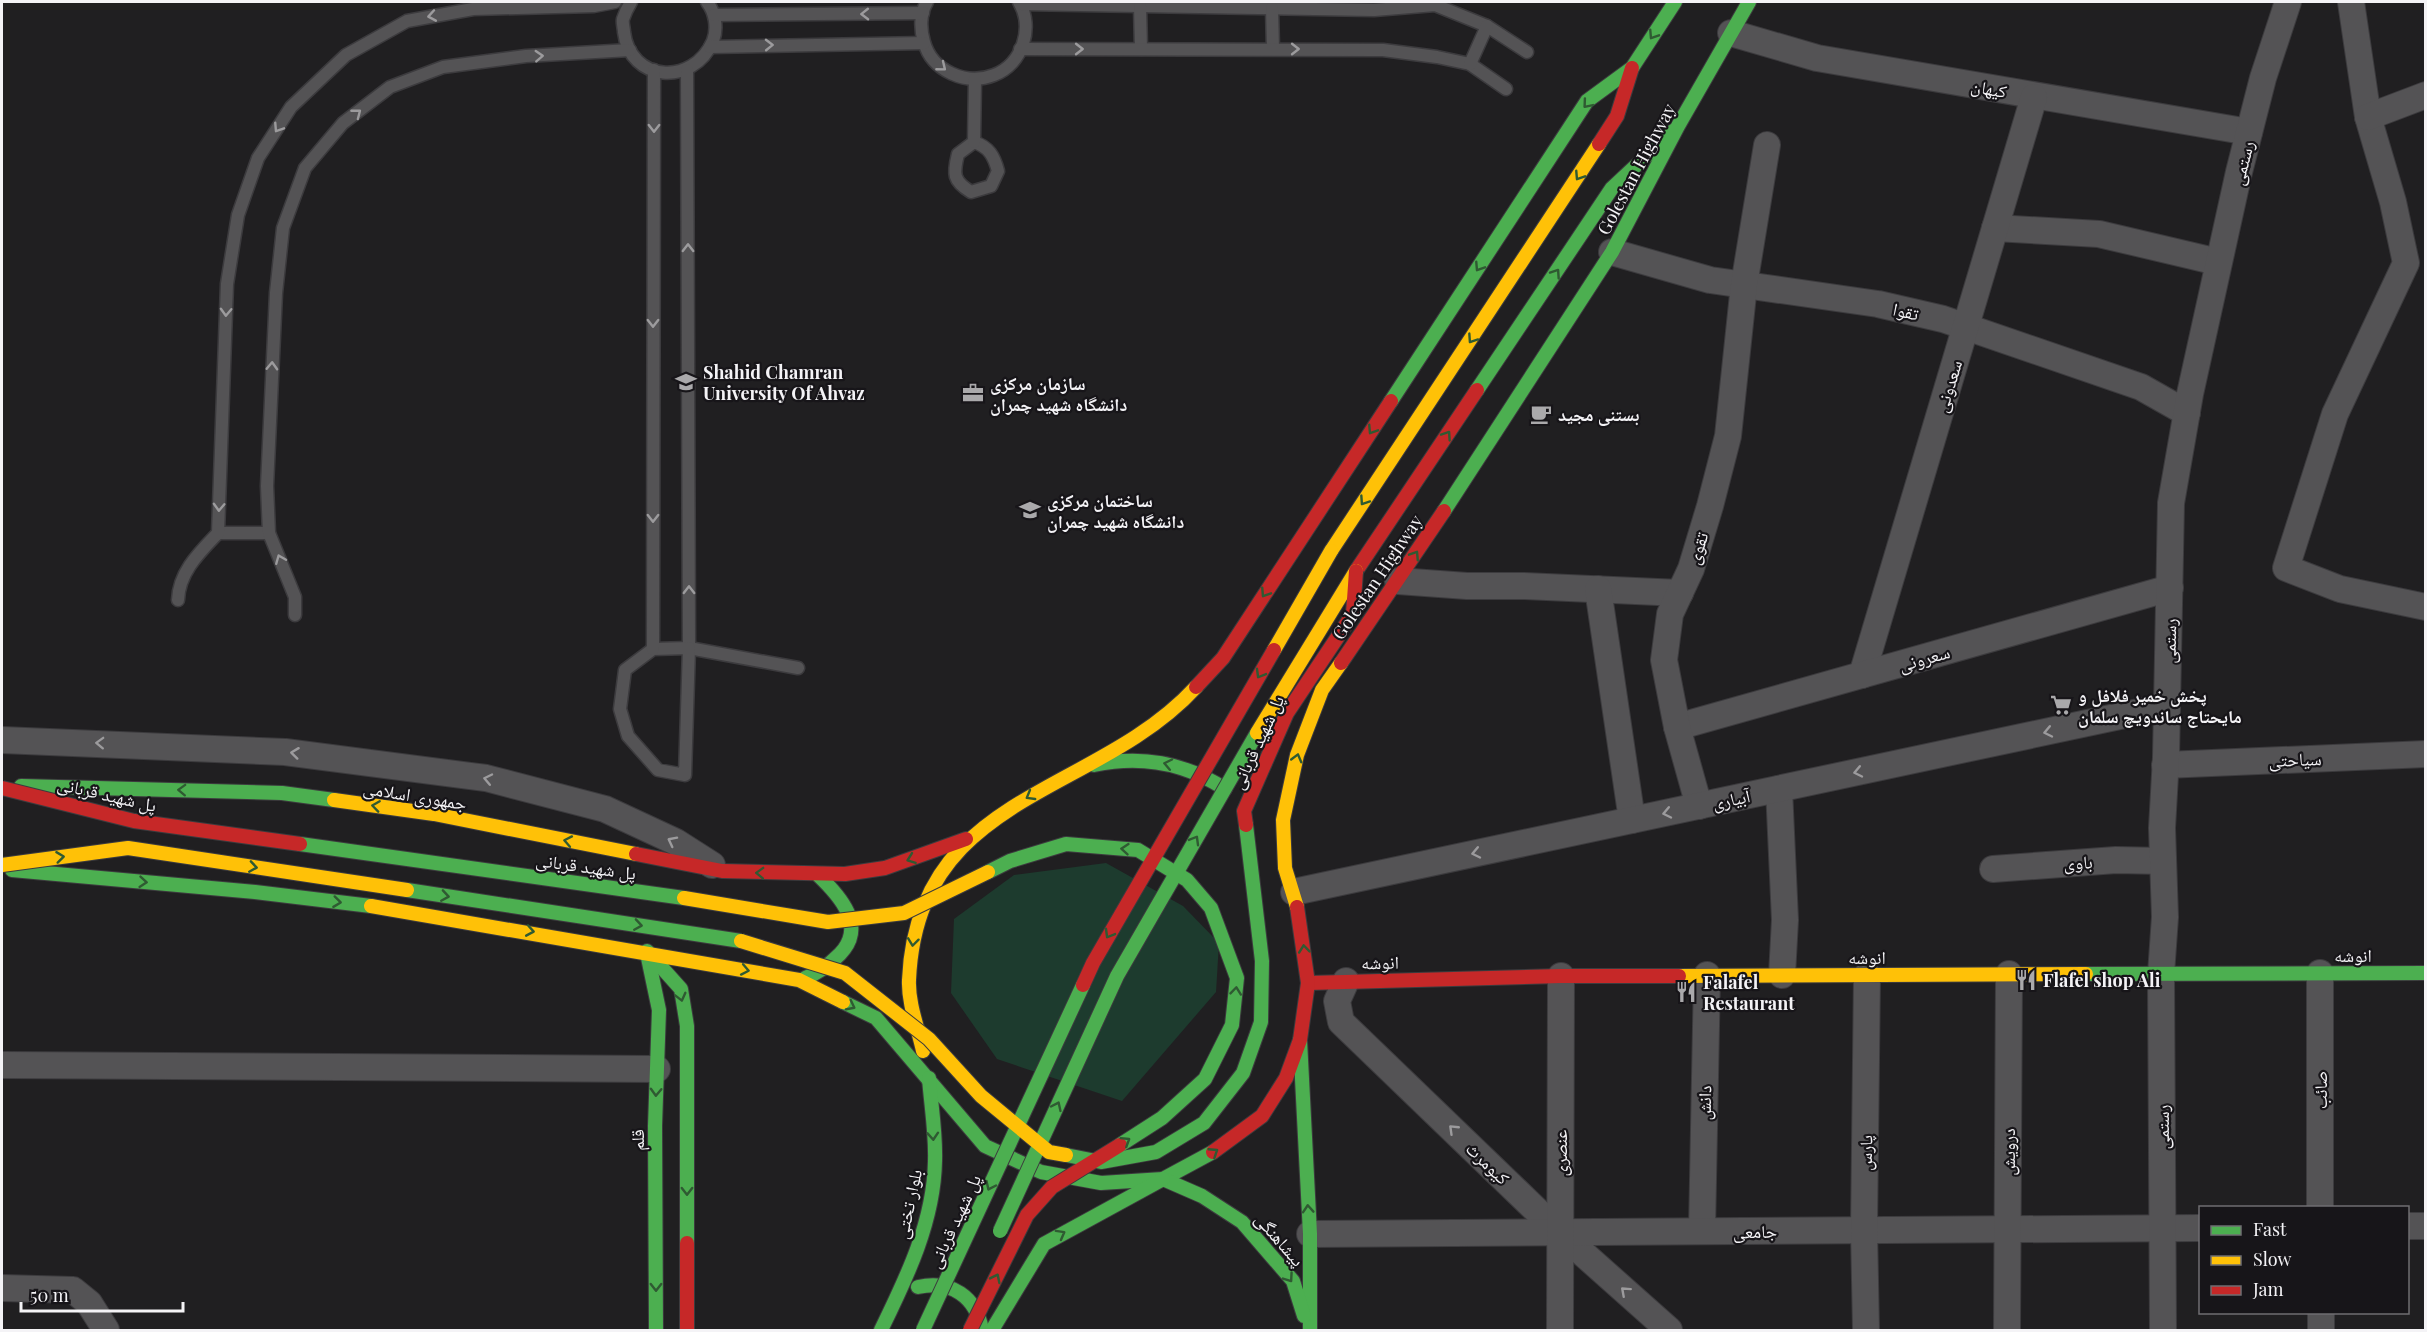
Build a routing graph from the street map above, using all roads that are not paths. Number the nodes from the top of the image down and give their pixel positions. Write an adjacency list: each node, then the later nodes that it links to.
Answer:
1 (615, 2): 42 (lane, one-way to 42)
2 (631, 2): 20 (lane)
3 (707, 2): 12 (lane)
4 (1675, 2): 23 (main road, one-way to 23)
5 (1749, 2): 14 (main road, Golestan Highway)
6 (2288, 2): 32 (street, رستمی)
7 (2351, 2): 30 (street)
8 (1020, 3): 9 (lane); 17 (lane)
9 (1140, 6): 11 (lane); 18 (lane)
10 (925, 7): 12 (lane, one-way to 12); 15 (lane)
11 (1272, 8): 13 (lane); 19 (lane)
12 (714, 15): 16 (lane)
13 (1487, 26): 21 (lane); 22 (lane)
14 (1731, 33): 29 (street, کیهان); 31 (main road, Golestan Highway)
15 (924, 43): 16 (lane, one-way to 15); 26 (lane, one-way to 26)
16 (710, 46): 25 (lane)
17 (1020, 49): 18 (lane, one-way to 18); 26 (lane)
18 (1141, 49): 19 (lane)
19 (1273, 49): 22 (lane, one-way to 22)
20 (630, 50): 24 (lane); 43 (lane, one-way to 20)
21 (1527, 52)
22 (1470, 64): 27 (lane)
23 (1632, 68): 61 (main road, one-way to 61); 113 (main road, پل شهید قربانی, one-way to 113, bridge)
24 (654, 70): 25 (lane); 53 (lane, one-way to 53)
25 (687, 70): 52 (lane, one-way to 25)
26 (975, 79): 33 (lane)
27 (1506, 88)
28 (2426, 95): 30 (street)
29 (2034, 97): 32 (street, کیهان); 35 (street, سعدونی)
30 (2368, 117): 37 (street)
31 (1678, 126): 36 (main road, Golestan Highway); 44 (main road, one-way to 31)
32 (2249, 132): 38 (street, رستمی)
33 (974, 142)
34 (1767, 145): 39 (street, تقوی)
35 (1995, 228): 38 (street); 40 (street, سعدونی)
36 (1612, 252): 39 (street, تقوا); 45 (main road, Golestan Highway, one-way to 36)
37 (2416, 261): 50 (street)
38 (2218, 262): 41 (street, رستمی)
39 (1744, 285): 40 (street, تقوا); 48 (street, تقوی)
40 (1966, 327): 41 (street, تقوا); 55 (street, سعدونی)
41 (2187, 413): 46 (street, رستمی)
42 (218, 533): 43 (lane); 49 (lane)
43 (269, 533): 51 (lane, one-way to 43)
44 (1356, 571): 70 (main road, پل شهید قربانی, one-way to 44, bridge); 103 (main road, پل شهید قربانی, one-way to 44, bridge)
45 (1398, 581): 47 (street); 71 (main road, Golestan Highway, one-way to 45)
46 (2170, 588): 55 (street, سعرونی); 56 (street, رستمی)
47 (1598, 589): 48 (street); 65 (street)
48 (1680, 593): 57 (street, تقوی)
49 (178, 600)
50 (2426, 607)
51 (295, 615)
52 (689, 648): 53 (lane); 53 (lane); 54 (lane)
53 (653, 649)
54 (798, 668)
55 (1862, 675): 57 (street, سعرونی)
56 (2167, 706): 60 (street, رستمی); 63 (street, آبیاری, one-way to 63)
57 (1677, 727): 64 (street, تقوی)
58 (2, 740): 73 (street, one-way to 58)
59 (2426, 754): 60 (street, سیاحتی)
60 (2166, 765): 69 (street, رستمی)
61 (1081, 768): 66 (main road, one-way to 61); 67 (main road, one-way to 67)
62 (2, 786): 73 (main road, جمهوری اسلامی, one-way to 62); 114 (main road, پل شهید قربانی, one-way to 62, bridge)
63 (1779, 789): 64 (street, آبیاری); 82 (street)
64 (1699, 806): 65 (street, آبیاری, one-way to 65)
65 (1632, 820): 75 (street, آبیاری, one-way to 75)
66 (1259, 821)
67 (966, 839): 74 (main road, جمهوری اسلامی, one-way to 74); 91 (main road, بلوار تختی, one-way to 91)
68 (1271, 839): 71 (main road)
69 (2163, 861): 72 (street, باوی); 80 (street, رستمی)
70 (2, 867): 76 (main road, one-way to 76)
71 (1285, 868): 75 (main road, Golestan Highway)
72 (1993, 869)
73 (722, 871): 74 (main road, جمهوری اسلامی, one-way to 73)
74 (818, 875): 85 (main road)
75 (1294, 892): 87 (main road, Golestan Highway, one-way to 75)
76 (647, 951): 85 (main road, one-way to 85); 90 (main road, قلم); 111 (main road, one-way to 111)
77 (2320, 973): 78 (main road, انوشه); 80 (main road, انوشه); 93 (street, صائب)
78 (2426, 973)
79 (2009, 974): 80 (main road, انوشه); 83 (main road, انوشه); 98 (street, درویش)
80 (2161, 974): 96 (street, رستمی)
81 (1707, 975): 82 (main road, انوشه); 84 (main road, انوشه); 100 (street, دانش)
82 (1782, 975): 83 (main road, انوشه)
83 (1867, 975): 99 (street, پارس)
84 (1561, 976): 86 (main road, انوشه); 101 (street, عنصری)
85 (799, 980): 91 (main road, one-way to 91)
86 (1346, 981): 87 (main road, انوشه); 101 (street, کیومرث, one-way to 86)
87 (1308, 983): 88 (main road, Golestan Highway)
88 (1300, 1040): 92 (main road, Golestan Highway, one-way to 88); 102 (main road, one-way to 88)
89 (2, 1065): 90 (street)
90 (657, 1069): 110 (main road, قلم, one-way to 110)
91 (929, 1078): 92 (main road); 107 (main road, بلوار تختی, one-way to 107)
92 (1163, 1179): 116 (main road, one-way to 92); 117 (main road, پیشاهنگی, one-way to 117)
93 (2320, 1206)
94 (2409, 1226): 95 (street)
95 (2426, 1226)
96 (2162, 1228): 97 (street, جامعی); 98 (street, جامعی); 122 (street, رستمی)
97 (2199, 1228)
98 (2008, 1229): 99 (street, جامعی); 121 (street, درویش)
99 (1864, 1230): 100 (street, جامعی); 120 (street, پارس)
100 (1702, 1232): 101 (street, جامعی)
101 (1560, 1233): 102 (street, جامعی); 118 (street, عنصری); 119 (street, کیومرث, one-way to 101)
102 (1310, 1234): 117 (main road)
103 (993, 1245)
104 (2, 1288): 109 (street)
105 (974, 1288): 106 (main road)
106 (964, 1309)
107 (890, 1313): 112 (main road, بلوار تختی); 115 (main road)
108 (2321, 1314): 123 (street)
109 (106, 1330)
110 (656, 1330)
111 (687, 1330)
112 (881, 1330)
113 (923, 1330)
114 (970, 1330)
115 (982, 1330)
116 (992, 1330)
117 (1309, 1330)
118 (1560, 1330)
119 (1669, 1330)
120 (1866, 1330)
121 (2007, 1330)
122 (2163, 1330)
123 (2321, 1330)

